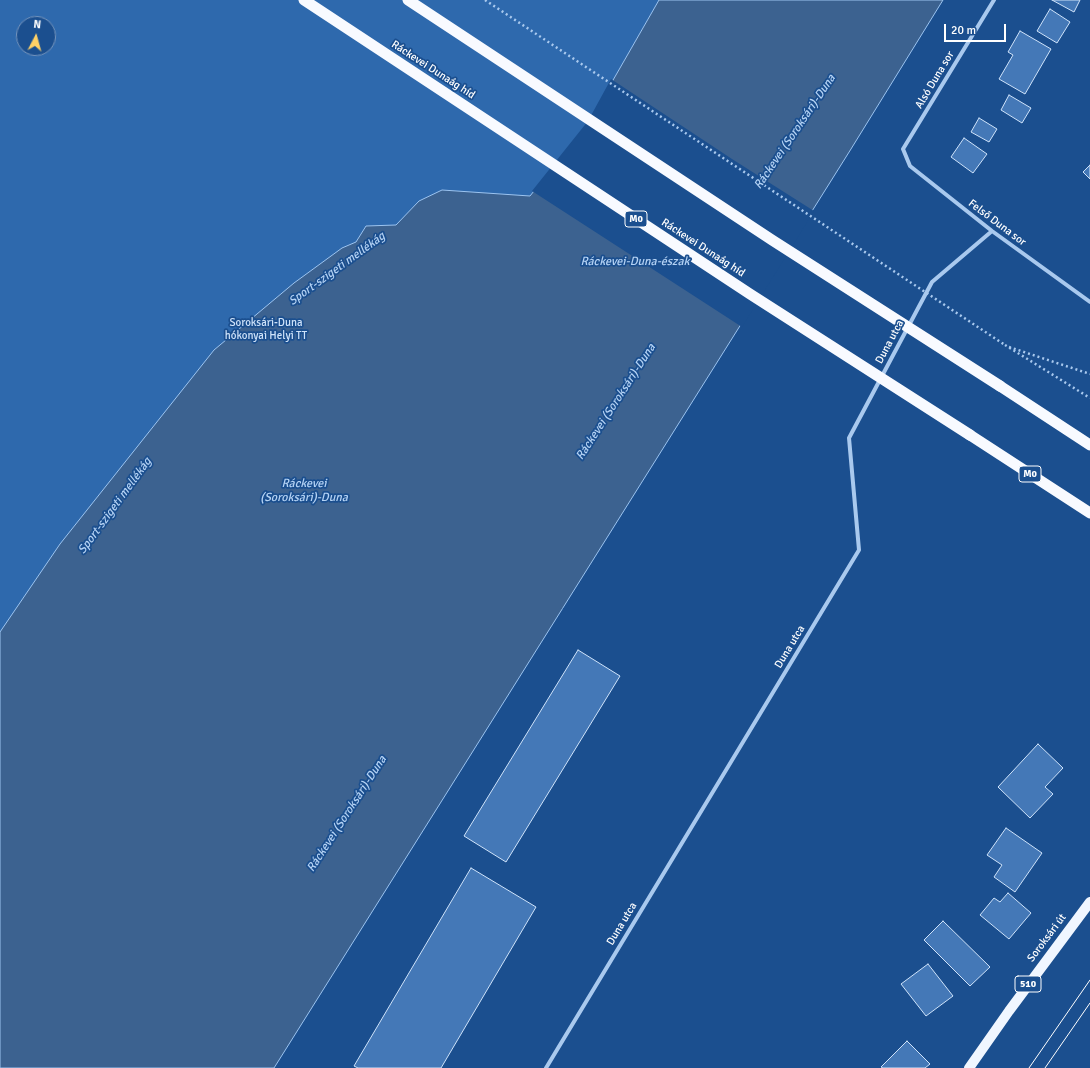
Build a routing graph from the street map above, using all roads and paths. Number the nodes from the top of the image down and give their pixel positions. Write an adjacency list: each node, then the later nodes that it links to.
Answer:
1 (304, 0): 12 (highway, Ráckevei Dunaág híd / M0, bridge)
2 (408, 0): 11 (highway, bridge)
3 (485, 0): 8 (path, bridge)
4 (994, 0): 5 (street, Alsó Duna sor)
5 (903, 149): 6 (street, Felső Duna sor)
6 (992, 231): 7 (street, Felső Duna sor); 14 (street, Duna utca)
7 (1090, 302)
8 (1005, 345): 9 (path); 10 (path)
9 (1090, 374)
10 (1090, 398)
11 (1090, 445)
12 (1090, 513)
13 (1090, 902): 15 (main road, Soroksári út / 510)
14 (546, 1068)
15 (968, 1068)

